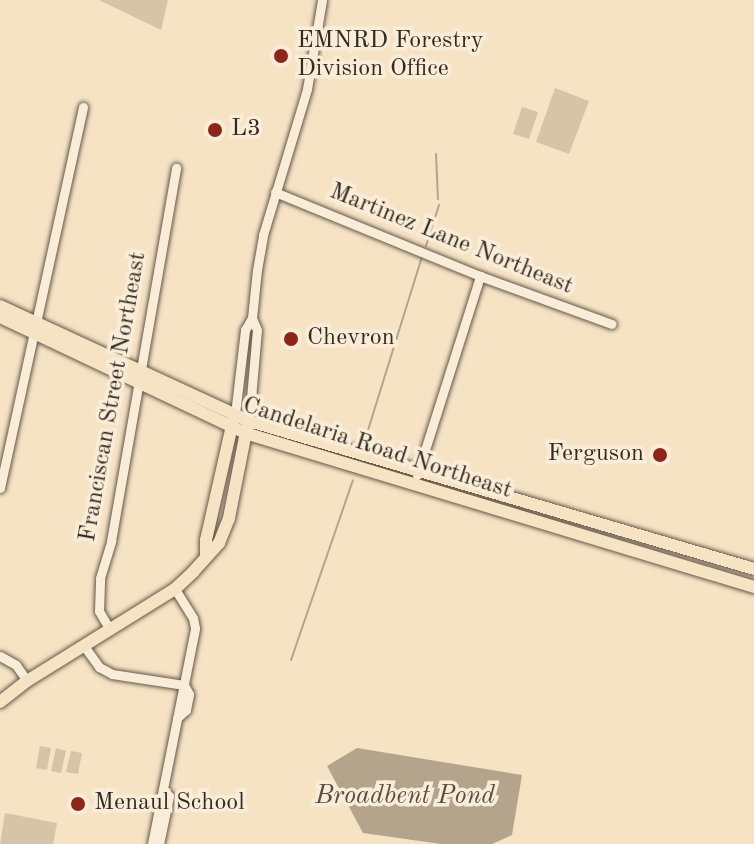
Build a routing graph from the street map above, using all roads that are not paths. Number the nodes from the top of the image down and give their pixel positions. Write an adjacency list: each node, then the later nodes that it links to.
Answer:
1 (322, 0): 4 (street)
2 (83, 107): 10 (street)
3 (176, 168): 11 (street, Franciscan Street Northeast)
4 (275, 192): 5 (street, Martinez Lane Northeast); 8 (street)
5 (480, 276): 9 (street, Martinez Lane Northeast); 14 (street)
6 (0, 306): 10 (main road, Candelaria Road Northeast)
7 (0, 317): 10 (main road, Candelaria Road Northeast)
8 (252, 318): 12 (street); 13 (street)
9 (612, 324)
10 (33, 327): 11 (main road, Candelaria Road Northeast); 16 (street)
11 (137, 376): 12 (main road, Candelaria Road Northeast); 21 (street, Franciscan Street Northeast)
12 (233, 421): 13 (main road, Candelaria Road Northeast); 17 (main road)
13 (247, 427): 14 (main road, Candelaria Road Northeast); 15 (main road, Candelaria Road Northeast); 17 (main road)
14 (418, 470): 15 (street); 18 (main road, Candelaria Road Northeast)
15 (415, 487): 19 (main road, Candelaria Road Northeast)
16 (0, 488)
17 (206, 556): 20 (main road)
18 (754, 569)
19 (754, 587)
20 (175, 589): 21 (main road); 25 (street)
21 (110, 630): 22 (main road)
22 (84, 646): 24 (main road); 25 (street)
23 (0, 656): 24 (street)
24 (27, 681): 26 (main road)
25 (184, 685): 27 (street)
26 (0, 702)
27 (163, 789): 28 (street); 29 (street)
28 (152, 844)
29 (159, 844)

